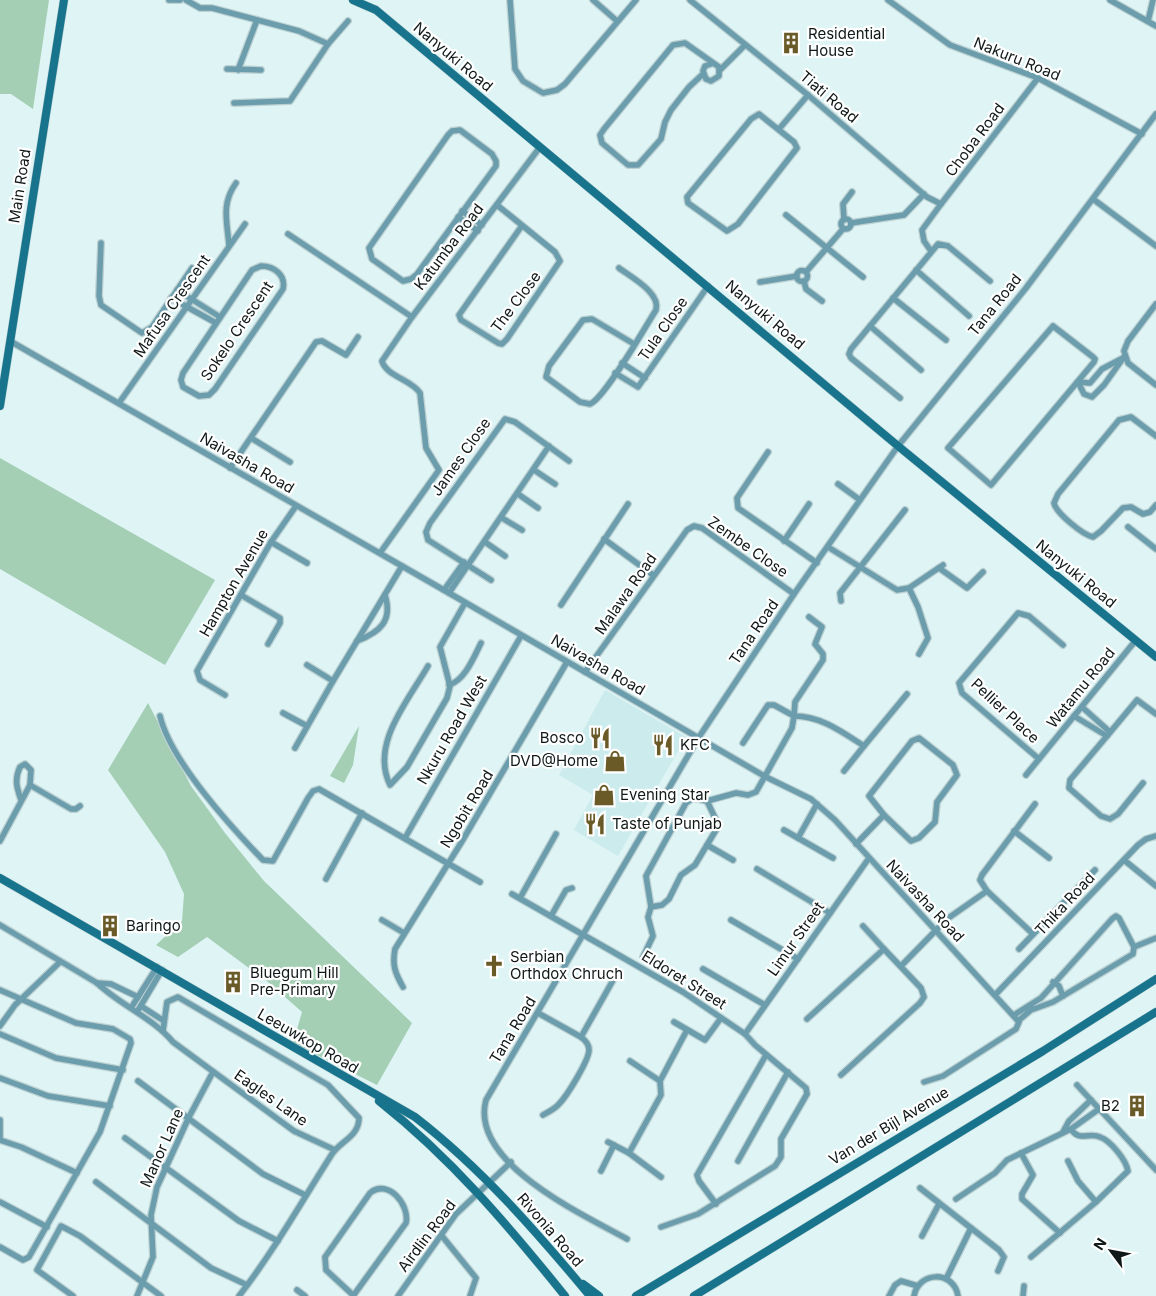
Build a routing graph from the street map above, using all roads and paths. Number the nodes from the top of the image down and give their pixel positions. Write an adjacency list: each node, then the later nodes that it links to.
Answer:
1 (64, 0): 81 (street, Main Road)
2 (169, 0): 3 (street)
3 (180, 0)
4 (186, 0): 14 (street)
5 (213, 0): 14 (street)
6 (353, 0): 34 (street, Nanyuki Road)
7 (510, 0): 18 (street)
8 (592, 0): 18 (street)
9 (636, 0): 18 (street)
10 (690, 0): 21 (street, Tiati Road)
11 (888, 0): 28 (street, Nakuru Road)
12 (1110, 0): 19 (street)
13 (1153, 0): 19 (street)
14 (212, 8): 16 (street)
15 (1156, 16): 19 (street)
16 (257, 20): 20 (street); 24 (street)
17 (348, 21): 20 (street)
18 (617, 21)
19 (1152, 24)
20 (328, 44): 30 (street)
21 (745, 45): 26 (street); 29 (street, Tiati Road)
22 (711, 64): 26 (street); 27 (street); 27 (street)
23 (227, 69): 24 (street)
24 (238, 70): 25 (street)
25 (261, 70)
26 (720, 70): 27 (street)
27 (703, 74)
28 (1038, 78): 33 (street, Nakuru Road); 39 (street, Choba Road)
29 (808, 95): 32 (street); 37 (street, Tiati Road)
30 (234, 103)
31 (1156, 114): 33 (street, Tana Road)
32 (779, 129): 32 (street)
33 (1142, 134): 38 (street, Tana Road)
34 (540, 147): 40 (street, Katumba Road); 66 (street, Nanyuki Road)
35 (236, 183): 53 (street)
36 (852, 192): 44 (street)
37 (926, 196): 39 (street); 45 (street)
38 (1094, 199): 54 (street); 97 (street, Tana Road)
39 (941, 204): 56 (street, Choba Road)
40 (497, 205): 47 (street, Katumba Road); 48 (street, The Close)
41 (462, 211): 43 (street); 43 (street); 47 (street)
42 (786, 215): 55 (street)
43 (458, 217): 50 (street)
44 (844, 220): 45 (street); 49 (street)
45 (851, 223): 49 (street)
46 (244, 224): 53 (street, Mafusa Crescent)
47 (482, 225): 50 (street, Katumba Road)
48 (521, 227): 48 (street, The Close)
49 (843, 229): 55 (street)
50 (478, 231): 76 (street, Katumba Road)
51 (288, 234): 76 (street)
52 (101, 243): 68 (street)
53 (229, 245): 70 (street, Mafusa Crescent)
54 (1156, 246)
55 (827, 248): 60 (street); 62 (street)
56 (930, 251): 59 (street); 65 (street)
57 (192, 268): 67 (street)
58 (619, 268): 82 (street)
59 (916, 270): 69 (street); 74 (street)
60 (806, 272): 61 (street); 63 (street)
61 (797, 276): 63 (street); 64 (street)
62 (862, 277)
63 (804, 281): 71 (street)
64 (760, 282)
65 (990, 282)
66 (708, 286): 88 (street, Tula Close); 97 (street, Nanyuki Road)
67 (177, 290): 68 (street); 70 (street)
68 (171, 298): 73 (street, Sokelo Crescent)
69 (893, 298): 78 (street); 80 (street)
70 (193, 299): 73 (street, Mafusa Crescent); 75 (street)
71 (822, 301)
72 (1156, 304): 83 (street)
73 (188, 306): 77 (street, Sokelo Crescent); 92 (street, Mafusa Crescent)
74 (969, 316)
75 (220, 317): 77 (street, Sokelo Crescent); 77 (street, Sokelo Crescent)
76 (412, 318): 85 (street, Katumba Road)
77 (216, 323)
78 (870, 326): 86 (street); 91 (street)
79 (358, 338): 95 (street)
80 (946, 340)
81 (10, 341): 92 (street, Naivasha Road); 93 (street, Main Road)
82 (634, 344): 84 (street); 87 (street)
83 (1124, 357): 89 (street); 89 (street); 90 (street)
84 (622, 363): 87 (street); 88 (street)
85 (382, 364): 123 (street, James Close)
86 (921, 370)
87 (615, 373): 88 (street, Tula Close)
88 (645, 378)
89 (1078, 382): 89 (street)
90 (1156, 385)
91 (900, 398)
92 (120, 403): 101 (street, Naivasha Road)
93 (0, 406)
94 (1156, 436): 109 (street)
95 (251, 438): 100 (street); 101 (street)
96 (549, 446): 99 (street, James Close); 102 (street); 126 (street, James Close)
97 (898, 446): 106 (street, Tana Road); 143 (street, Nanyuki Road)
98 (768, 452): 118 (street)
99 (569, 461)
100 (290, 462)
101 (230, 468): 110 (street, Naivasha Road)
102 (534, 470): 103 (street); 105 (street)
103 (555, 484)
104 (838, 484): 106 (street)
105 (518, 494): 111 (street); 113 (street)
106 (860, 500): 121 (street, Tana Road)
107 (628, 504): 117 (street)
108 (809, 504): 118 (street)
109 (1156, 505)
110 (296, 506): 119 (street, Hampton Avenue); 123 (street, Naivasha Road)
111 (538, 508)
112 (905, 510): 129 (street)
113 (502, 518): 115 (street); 120 (street)
114 (1128, 526): 122 (street)
115 (522, 530)
116 (687, 530): 131 (street, Malawa Road); 135 (street, Zembe Close)
117 (604, 539): 131 (street); 140 (street)
118 (784, 541): 127 (street)
119 (271, 542): 125 (street); 136 (street, Hampton Avenue)
120 (485, 542): 124 (street); 126 (street)
121 (828, 547): 127 (street, Tana Road); 129 (street)
122 (1156, 550)
123 (380, 553): 128 (street, Naivasha Road)
124 (504, 556)
125 (306, 563)
126 (466, 563): 132 (street, James Close); 134 (street)
127 (817, 563): 135 (street, Tana Road)
128 (402, 566): 134 (street, Naivasha Road); 137 (street)
129 (861, 568): 133 (street); 138 (street)
130 (983, 572): 133 (street)
131 (653, 575): 153 (street, Malawa Road)
132 (491, 580)
133 (909, 588): 148 (street)
134 (447, 591): 139 (street, Naivasha Road)
135 (794, 594): 166 (street, Tana Road)
136 (241, 595): 146 (street); 157 (street, Hampton Avenue)
137 (385, 595): 144 (street); 144 (street)
138 (841, 601)
139 (466, 603): 142 (street, Naivasha Road); 155 (street)
140 (561, 605)
141 (809, 616): 162 (street)
142 (521, 636): 150 (street, Naivasha Road); 187 (street, Nkuru Road West)
143 (1136, 640): 149 (street, Nanyuki Road); 158 (street, Watamu Road)
144 (357, 641): 154 (street)
145 (481, 643): 155 (street)
146 (268, 644)
147 (1063, 644): 170 (street, Pellier Place)
148 (919, 654)
149 (1156, 657)
150 (567, 662): 153 (street, Naivasha Road); 197 (street, Ngobit Road)
151 (307, 665): 154 (street)
152 (428, 666): 155 (street)
153 (585, 672): 166 (street, Naivasha Road)
154 (333, 681): 164 (street)
155 (449, 685)
156 (908, 694): 168 (street)
157 (225, 695)
158 (1082, 707): 163 (street, Watamu Road); 165 (street)
159 (284, 713): 164 (street)
160 (1156, 714): 165 (street)
161 (160, 716): 181 (street)
162 (794, 716): 167 (street); 168 (street); 173 (street)
163 (1074, 716): 165 (street); 170 (street, Watamu Road)
164 (307, 726): 169 (street)
165 (1108, 734): 174 (street)
166 (698, 737): 173 (street, Naivasha Road); 217 (street, Tana Road)
167 (743, 743)
168 (864, 746): 171 (street)
169 (295, 748)
170 (1038, 759): 172 (street, Watamu Road)
171 (844, 771)
172 (1026, 775)
173 (766, 777): 177 (street); 178 (street, Naivasha Road)
174 (1143, 783)
175 (30, 785): 176 (street); 176 (street); 180 (street)
176 (21, 800): 189 (street)
177 (707, 801): 191 (street); 208 (street)
178 (817, 804): 188 (street); 190 (street, Naivasha Road)
179 (1036, 804): 184 (street)
180 (80, 806)
181 (362, 813): 187 (street); 201 (street)
182 (884, 815): 182 (street); 190 (street)
183 (784, 830): 188 (street)
184 (1014, 832): 194 (street); 205 (street)
185 (556, 834): 207 (street)
186 (1156, 836): 196 (street, Thika Road)
187 (405, 838): 197 (street)
188 (798, 838): 192 (street)
189 (0, 841)
190 (856, 844): 193 (street, Naivasha Road)
191 (707, 845): 195 (street); 208 (street)
192 (832, 858)
193 (869, 858): 209 (street, Limur Street); 215 (street, Naivasha Road)
194 (1049, 858)
195 (733, 860)
196 (1124, 860): 203 (street); 235 (street, Thika Road)
197 (448, 864): 202 (street); 216 (street, Ngobit Road)
198 (757, 869): 209 (street)
199 (1095, 870): 218 (street)
200 (0, 878): 227 (street, Leeuwkop Road)
201 (326, 879)
202 (480, 882)
203 (1156, 886)
204 (572, 888): 210 (street)
205 (987, 891): 215 (street); 218 (street)
206 (512, 894): 207 (street, Eldoret Street)
207 (520, 898): 210 (street, Eldoret Street)
208 (651, 907): 223 (street)
209 (830, 912): 224 (street, Limur Street)
210 (550, 916): 217 (street, Eldoret Street)
211 (382, 920): 216 (street)
212 (731, 920): 224 (street)
213 (0, 925): 225 (street)
214 (863, 926): 221 (street)
215 (935, 931): 226 (street); 235 (street, Naivasha Road)
216 (404, 933): 233 (street, Ngobit Road)
217 (583, 934): 244 (street, Tana Road); 245 (street, Eldoret Street)
218 (1033, 934): 222 (street)
219 (1156, 938): 220 (street)
220 (1134, 947): 231 (street); 236 (street)
221 (884, 949): 226 (street); 247 (street)
222 (1019, 949)
223 (644, 957)
224 (798, 959): 239 (street, Limur Street)
225 (60, 962): 232 (street); 238 (street)
226 (901, 966): 261 (street)
227 (160, 969): 237 (street); 240 (street); 267 (street, Leeuwkop Road)
228 (703, 969): 239 (street)
229 (616, 975): 255 (street)
230 (1156, 979): 332 (street, Van der Bijl Avenue)
231 (1053, 982): 236 (street); 246 (street)
232 (97, 983): 237 (street); 241 (street, Eagles Lane)
233 (403, 987)
234 (0, 990): 238 (street)
235 (995, 995): 246 (street, Naivasha Road)
236 (1063, 996): 246 (street)
237 (138, 997): 241 (street)
238 (22, 998): 250 (street); 258 (street)
239 (765, 1005): 254 (street, Limur Street)
240 (141, 1006): 242 (street); 248 (street)
241 (131, 1008): 242 (street, Eagles Lane)
242 (137, 1012): 252 (street, Eagles Lane)
243 (1156, 1012): 333 (street)
244 (538, 1013): 255 (street); 286 (street, Tana Road)
245 (721, 1018): 251 (street); 254 (street, Eldoret Street)
246 (1016, 1018): 265 (street)
247 (807, 1019)
248 (164, 1021): 252 (street); 281 (street)
249 (674, 1022): 251 (street)
250 (0, 1026)
251 (687, 1030): 263 (street)
252 (163, 1031): 259 (street, Eagles Lane)
253 (0, 1034): 258 (street)
254 (745, 1034): 256 (street, Eldoret Street)
255 (581, 1037): 271 (street)
256 (766, 1055): 260 (street, Eldoret Street); 300 (street)
257 (630, 1061): 263 (street)
258 (123, 1070): 269 (street)
259 (213, 1072): 272 (street, Manor Lane); 281 (street, Eagles Lane)
260 (788, 1072): 284 (street); 300 (street, Eldoret Street)
261 (842, 1075)
262 (0, 1078): 269 (street)
263 (660, 1080): 283 (street)
264 (138, 1081): 272 (street)
265 (924, 1082)
266 (1077, 1085): 268 (street)
267 (368, 1092): 293 (street, Leeuwkop Road); 295 (street, Leeuwkop Road)
268 (1092, 1102): 270 (street); 276 (street)
269 (110, 1106): 290 (street)
270 (1099, 1109): 275 (street); 288 (street)
271 (543, 1115)
272 (189, 1117): 287 (street, Manor Lane); 296 (street)
273 (0, 1120): 274 (street)
274 (0, 1124): 278 (street)
275 (1071, 1129): 276 (street); 299 (street)
276 (1063, 1132): 282 (street)
277 (125, 1138): 287 (street)
278 (0, 1140): 290 (street)
279 (608, 1142): 280 (street)
280 (614, 1145): 283 (street); 289 (street)
281 (335, 1150): 296 (street)
282 (1021, 1152): 297 (street); 306 (street)
283 (629, 1153): 291 (street)
284 (738, 1161)
285 (1068, 1161): 299 (street)
286 (511, 1162): 293 (street); 309 (street)
287 (167, 1167): 302 (street, Manor Lane); 310 (street)
288 (1156, 1170)
289 (601, 1171)
290 (77, 1173): 303 (street)
291 (660, 1176)
292 (96, 1182): 302 (street)
293 (490, 1182): 295 (street); 315 (street, Rivonia Road)
294 (920, 1188): 301 (street)
295 (478, 1192): 307 (street, Airdlin Road); 329 (street, Rivonia Road)
296 (305, 1195): 310 (street)
297 (956, 1199)
298 (0, 1202): 303 (street)
299 (1096, 1202): 306 (street)
300 (716, 1204): 304 (street)
301 (939, 1204): 305 (street); 308 (street)
302 (152, 1223): 316 (street, Manor Lane); 317 (street)
303 (47, 1227): 311 (street)
304 (661, 1227)
305 (971, 1228): 313 (street); 314 (street)
306 (1060, 1233): 312 (street)
307 (442, 1236): 327 (street, Airdlin Road); 328 (street)
308 (922, 1236)
309 (627, 1239)
310 (278, 1241): 317 (street)
311 (0, 1246)
312 (1031, 1257)
313 (998, 1271)
314 (946, 1279): 318 (street); 336 (street)
315 (577, 1281): 330 (street, Rivonia Road); 331 (street)
316 (143, 1282): 321 (street); 322 (street, Manor Lane); 323 (street)
317 (247, 1285): 324 (street)
318 (918, 1286): 334 (street); 335 (street)
319 (1024, 1286): 337 (street)
320 (297, 1290): 325 (street)
321 (73, 1296)
322 (137, 1296)
323 (161, 1296)
324 (239, 1296)
325 (304, 1296)
326 (353, 1296): 326 (street)
327 (398, 1296)
328 (470, 1296)
329 (565, 1296)
330 (590, 1296)
331 (599, 1296)
332 (636, 1296)
333 (696, 1296)
334 (889, 1296)
335 (914, 1296)
336 (958, 1296)
337 (1022, 1296)

